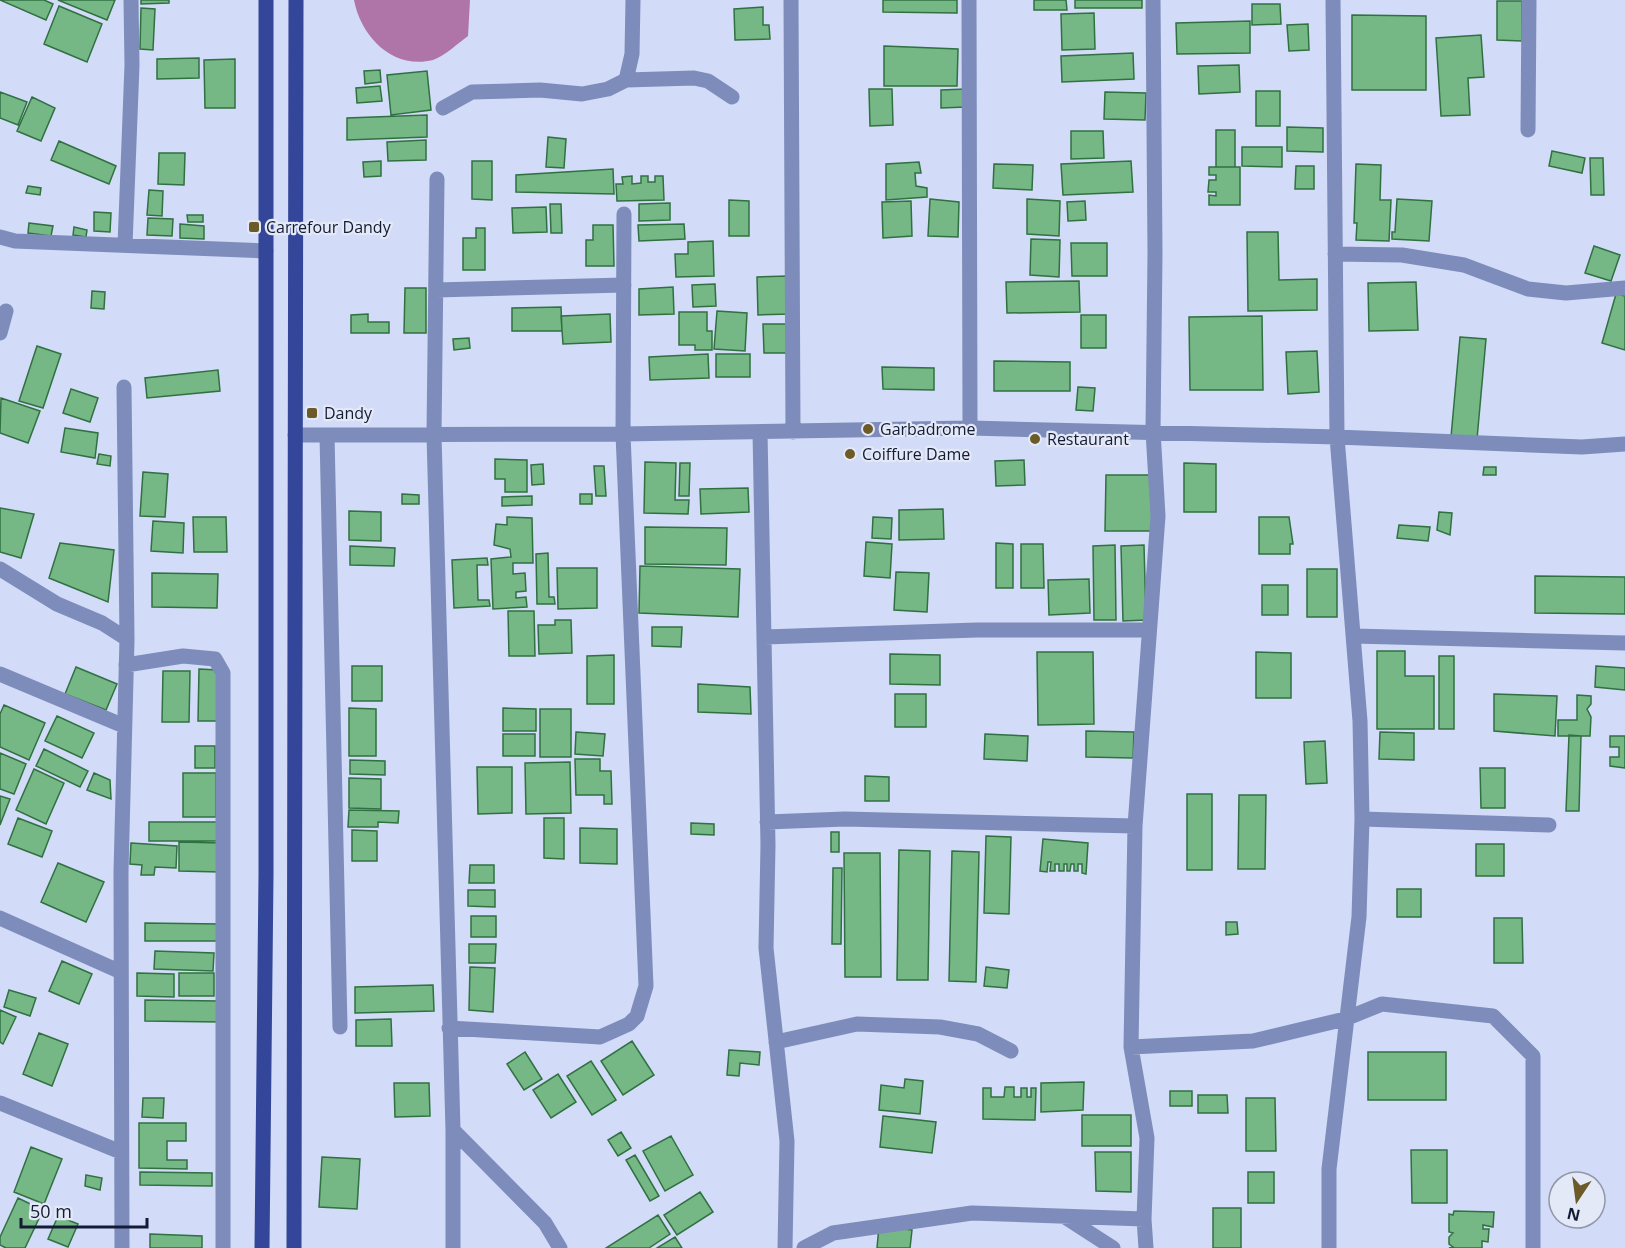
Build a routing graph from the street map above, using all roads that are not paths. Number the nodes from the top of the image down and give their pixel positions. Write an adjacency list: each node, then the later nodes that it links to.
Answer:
1 (131, 0): 17 (street)
2 (266, 0): 18 (main road)
3 (296, 0): 31 (main road)
4 (633, 0): 10 (street)
5 (791, 0): 29 (street)
6 (969, 0): 26 (street)
7 (1153, 0): 27 (street)
8 (1333, 0): 19 (street)
9 (1529, 0): 13 (street)
10 (626, 80): 11 (street); 12 (street)
11 (732, 97)
12 (442, 108)
13 (1528, 130)
14 (437, 179): 22 (street)
15 (624, 214): 20 (street)
16 (0, 237): 17 (street)
17 (125, 245): 18 (street)
18 (266, 251): 64 (main road)
19 (1335, 254): 21 (street); 34 (street)
20 (624, 285): 22 (street); 30 (street)
21 (1625, 288)
22 (436, 290): 33 (street)
23 (6, 311): 24 (street)
24 (0, 333)
25 (124, 387): 40 (street)
26 (970, 428): 27 (street); 29 (street)
27 (1153, 431): 34 (street); 37 (street)
28 (760, 432): 29 (street); 30 (street); 39 (street)
29 (793, 432)
30 (623, 434): 33 (street); 53 (street)
31 (294, 435): 32 (street); 65 (main road)
32 (327, 435): 33 (street); 52 (street)
33 (434, 435): 53 (street)
34 (1337, 437): 35 (street); 38 (street)
35 (1625, 444)
36 (0, 569): 40 (street)
37 (1148, 630): 39 (street); 48 (street)
38 (1354, 636): 41 (street); 45 (street)
39 (764, 637): 46 (street)
40 (127, 639): 42 (street)
41 (1625, 643)
42 (126, 665): 44 (street); 63 (street)
43 (0, 674): 44 (street)
44 (124, 726): 50 (street)
45 (1362, 819): 47 (street); 51 (street)
46 (768, 822): 48 (street); 54 (street)
47 (1549, 825)
48 (1136, 826): 55 (street)
49 (0, 918): 50 (street)
50 (121, 972): 59 (street)
51 (1345, 1019): 55 (street); 72 (street); 73 (street)
52 (340, 1027)
53 (449, 1028): 58 (street)
54 (776, 1042): 56 (street); 68 (street)
55 (1131, 1047): 61 (street)
56 (1011, 1051)
57 (0, 1102): 59 (street)
58 (453, 1130): 66 (street); 67 (street)
59 (121, 1152): 62 (street)
60 (1065, 1216): 61 (street); 69 (street); 70 (street)
61 (1144, 1219): 71 (street)
62 (122, 1248)
63 (223, 1248)
64 (262, 1248)
65 (294, 1248)
66 (453, 1248)
67 (560, 1248)
68 (785, 1248)
69 (804, 1248)
70 (1113, 1248)
71 (1146, 1248)
72 (1329, 1248)
73 (1533, 1248)

